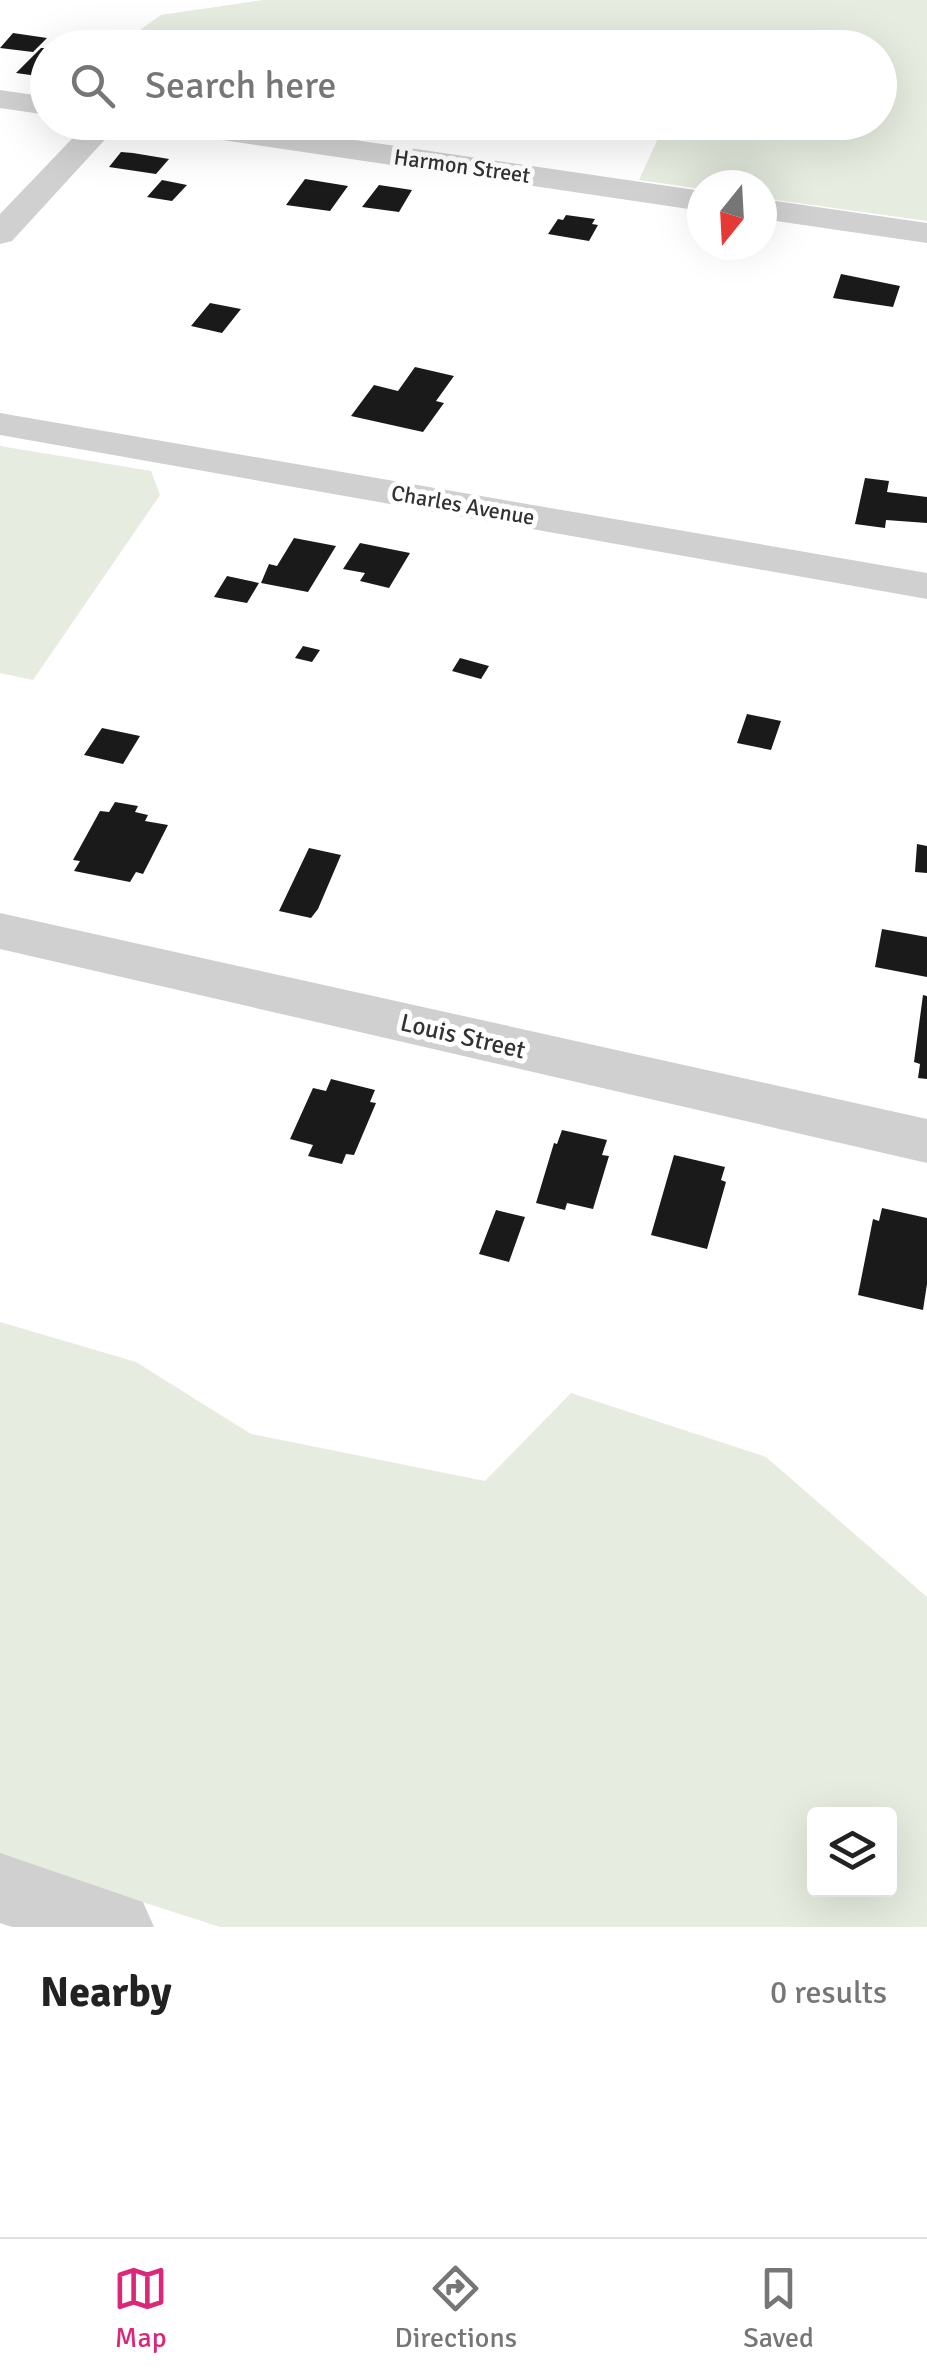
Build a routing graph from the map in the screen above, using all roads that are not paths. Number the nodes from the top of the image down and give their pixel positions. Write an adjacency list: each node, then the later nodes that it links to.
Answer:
1 (0, 99): 2 (street)
2 (30, 103)
3 (89, 140): 8 (street)
4 (287, 140): 5 (street, Harmon Street)
5 (687, 198)
6 (777, 211): 7 (street)
7 (927, 233)
8 (0, 234)
9 (0, 424): 10 (street, Charles Avenue)
10 (927, 586)
11 (0, 930): 12 (street, Louis Street)
12 (927, 1142)
13 (0, 1888): 14 (street)
14 (118, 1927)

